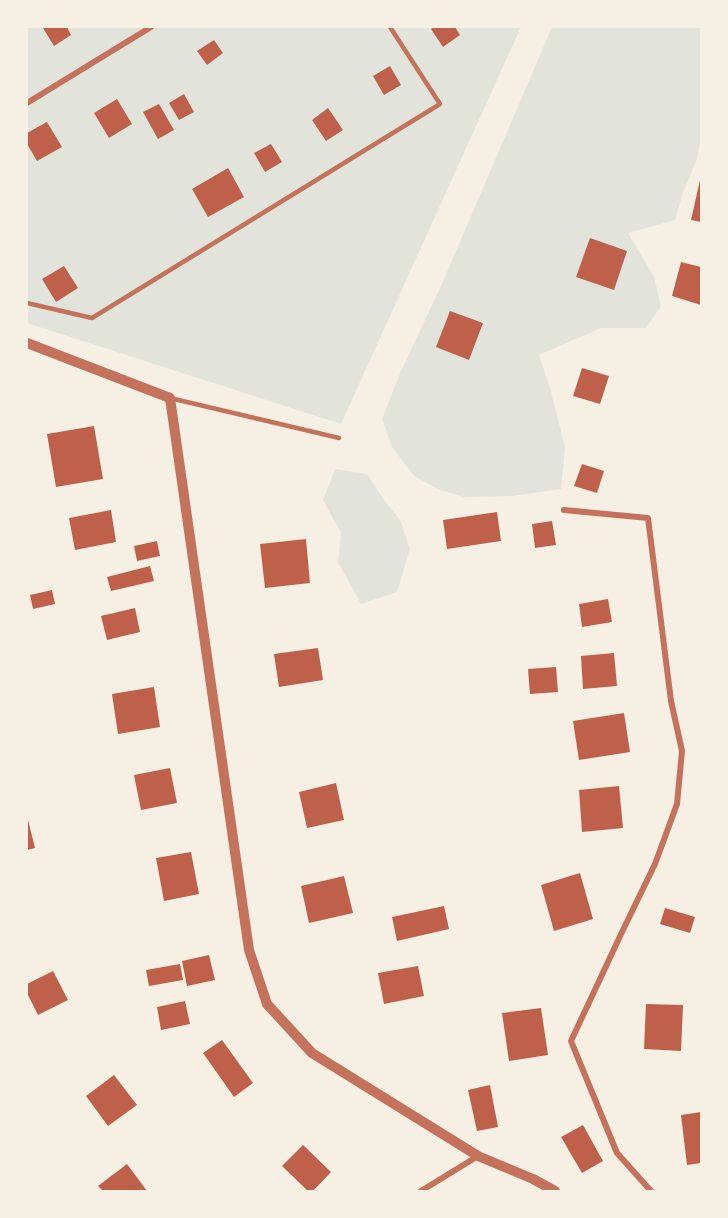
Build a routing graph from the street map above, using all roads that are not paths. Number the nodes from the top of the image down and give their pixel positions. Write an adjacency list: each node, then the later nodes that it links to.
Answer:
1 (151, 27): 3 (street)
2 (390, 27): 4 (lane)
3 (27, 103)
4 (27, 303)
5 (27, 343): 6 (street)
6 (170, 398): 7 (lane); 9 (street)
7 (339, 438)
8 (564, 510): 12 (street)
9 (478, 1156): 10 (street); 11 (street)
10 (421, 1191)
11 (555, 1191)
12 (651, 1191)

